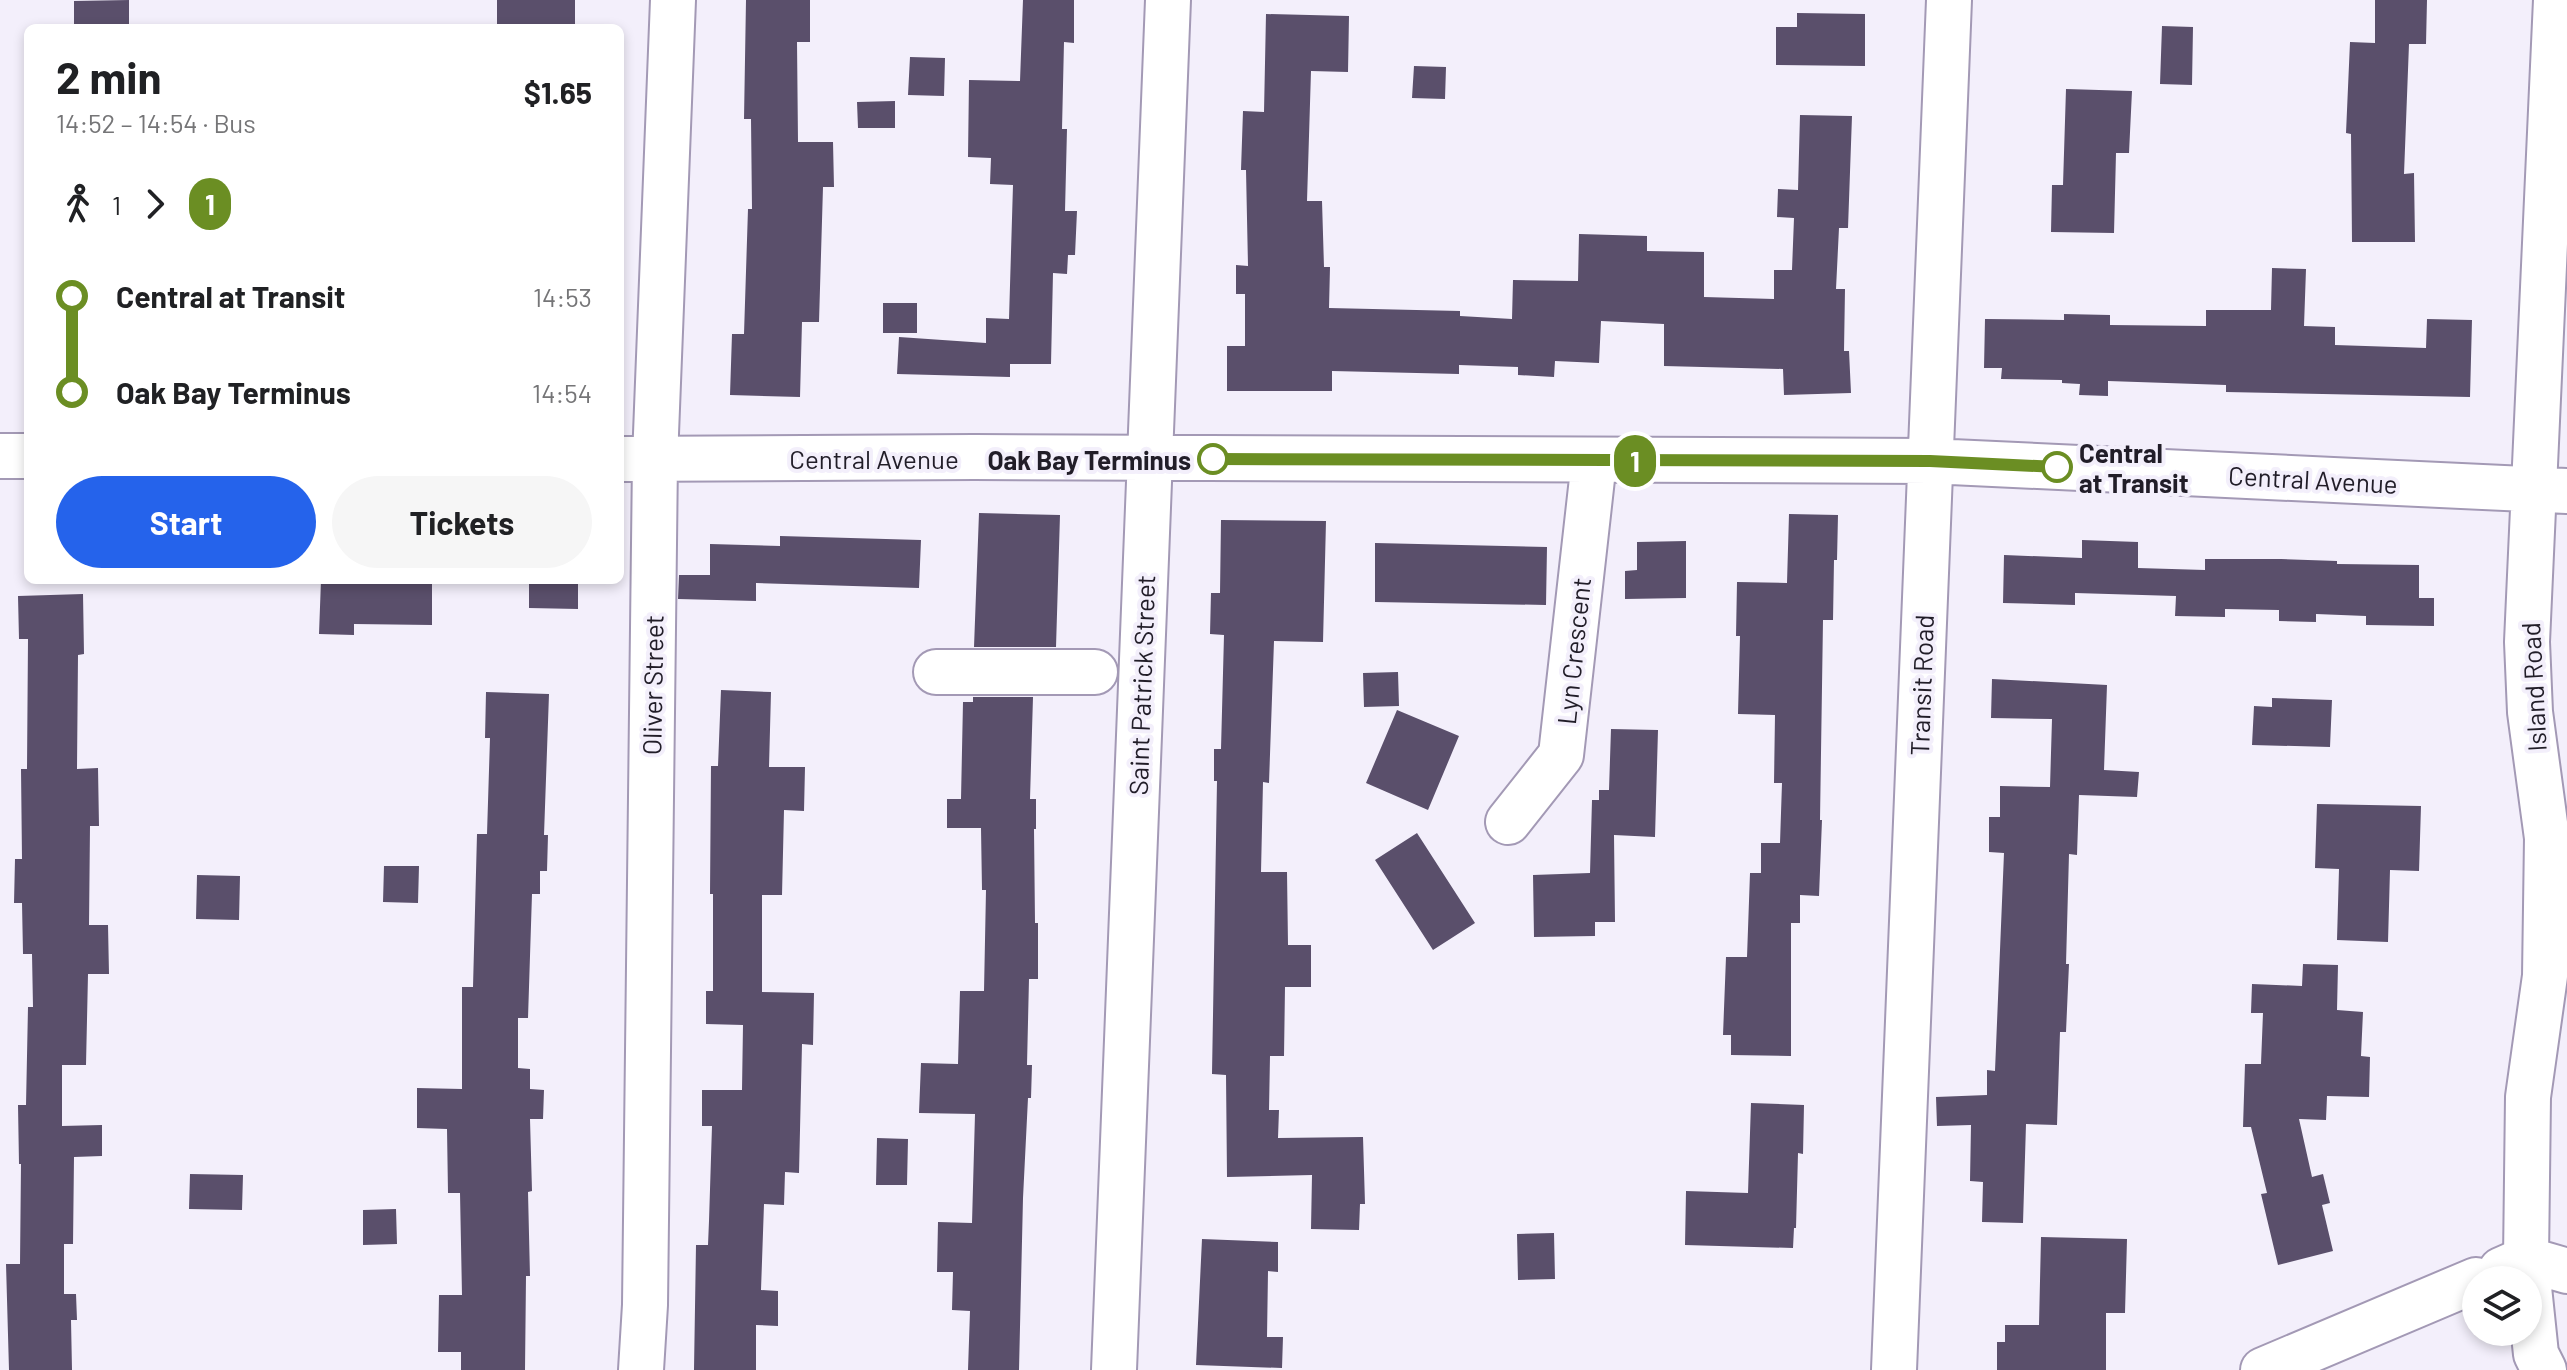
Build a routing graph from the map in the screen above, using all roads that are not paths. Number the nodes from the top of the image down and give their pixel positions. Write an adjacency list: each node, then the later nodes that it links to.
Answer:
1 (673, 0): 7 (street, Oliver Street)
2 (1168, 0): 8 (street, Saint Patrick Street)
3 (1949, 0): 10 (street, Transit Road)
4 (2556, 0): 11 (street, Island Road)
5 (0, 456): 6 (street)
6 (24, 456)
7 (637, 459): 8 (street, Central Avenue); 19 (street, Oliver Street)
8 (1150, 459): 9 (street, Central Avenue); 20 (street, Saint Patrick Street)
9 (1594, 461): 10 (street, Central Avenue); 14 (street, Lyn Crescent)
10 (1930, 461): 11 (street, Central Avenue); 21 (street, Transit Road)
11 (2551, 490): 15 (street, Island Road)
12 (936, 672): 13 (street)
13 (1095, 672)
14 (1508, 822)
15 (2526, 1259): 16 (street); 17 (street); 23 (street, Island Road)
16 (2509, 1266)
17 (2567, 1271)
18 (2462, 1286): 22 (street)
19 (641, 1370)
20 (1114, 1370)
21 (1894, 1370)
22 (2263, 1370)
23 (2544, 1370)

